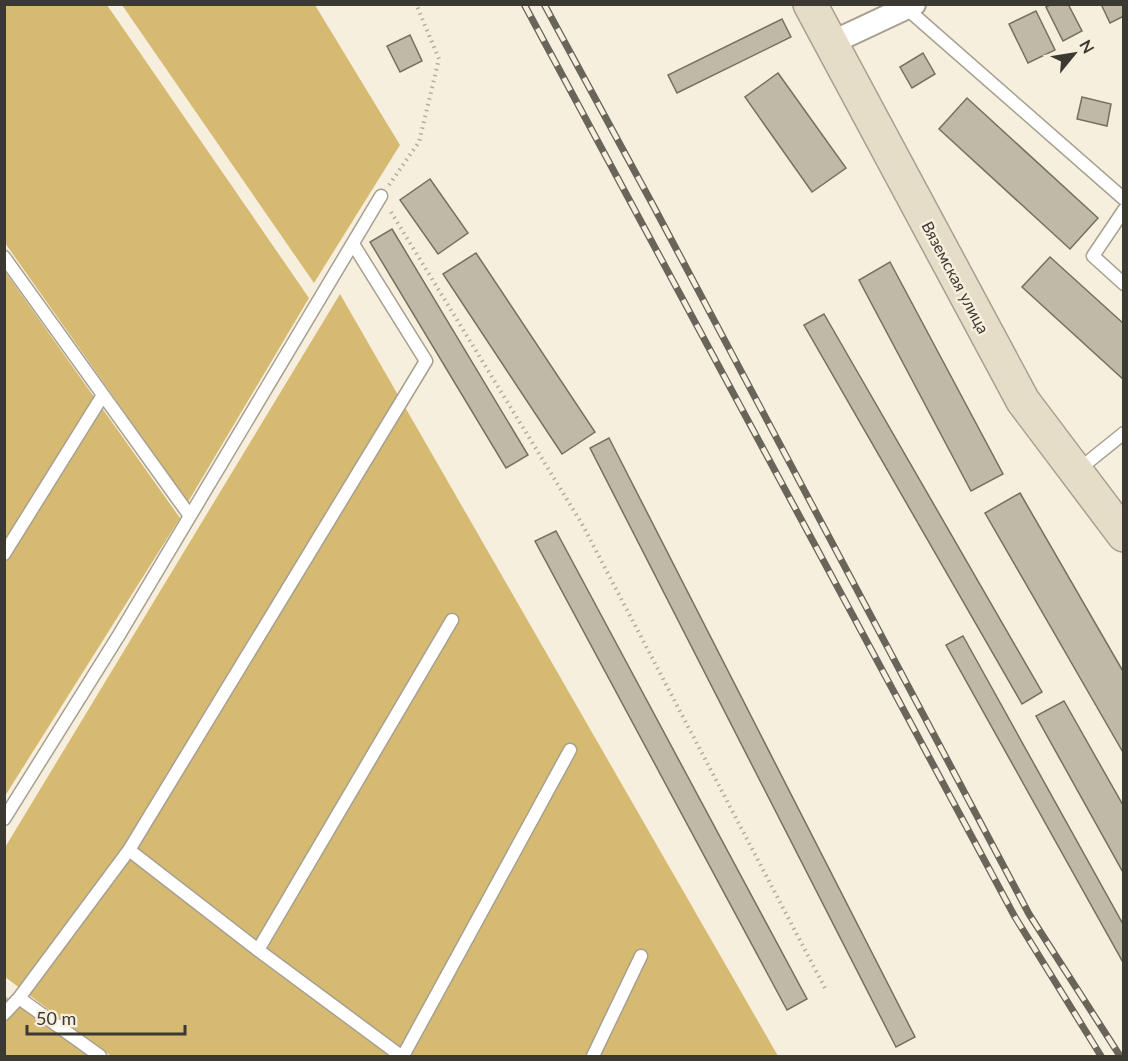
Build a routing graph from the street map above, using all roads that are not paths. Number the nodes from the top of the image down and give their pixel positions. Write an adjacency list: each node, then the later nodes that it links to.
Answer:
1 (810, 4): 3 (main road, Вяземская улица)
2 (910, 6): 3 (street); 5 (lane)
3 (831, 44): 12 (main road, Вяземская улица)
4 (381, 196): 7 (lane)
5 (1124, 199)
6 (1124, 210): 9 (lane)
7 (353, 244): 13 (lane); 19 (lane)
8 (4, 256): 10 (lane)
9 (1124, 284)
10 (103, 395): 13 (lane); 15 (lane)
11 (1124, 433): 12 (lane)
12 (1076, 471): 14 (main road, Вяземская улица)
13 (190, 516): 18 (lane)
14 (1124, 535)
15 (4, 554)
16 (452, 620): 20 (lane)
17 (570, 750): 25 (lane)
18 (4, 819)
19 (129, 849): 20 (lane); 22 (lane)
20 (258, 950): 25 (lane)
21 (641, 956): 26 (lane)
22 (19, 998): 23 (lane); 24 (lane)
23 (4, 1014)
24 (100, 1056)
25 (402, 1056)
26 (593, 1056)

